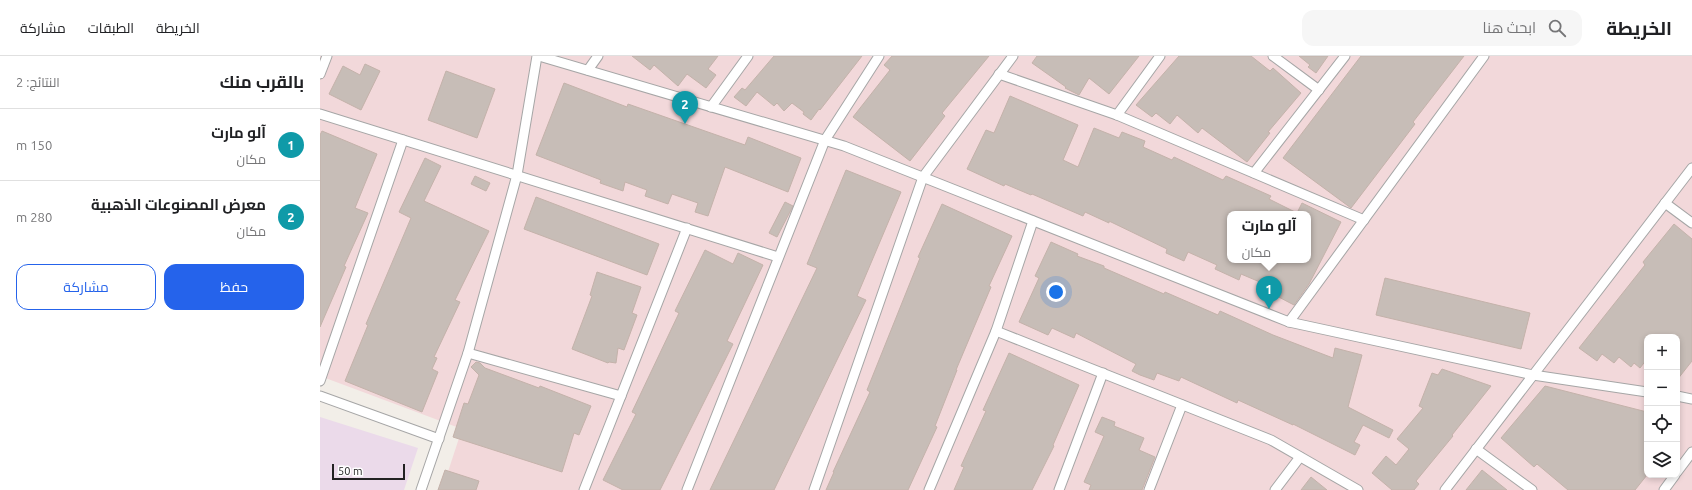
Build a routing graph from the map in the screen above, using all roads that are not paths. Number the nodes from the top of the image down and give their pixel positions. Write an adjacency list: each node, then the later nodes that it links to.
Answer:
1 (327, 56): 12 (street)
2 (538, 56): 11 (street); 22 (street)
3 (598, 56): 11 (street)
4 (748, 56): 15 (street)
5 (879, 56): 19 (street)
6 (1013, 56): 13 (street)
7 (1160, 56): 17 (street)
8 (1273, 56): 14 (street)
9 (1344, 56): 14 (street)
10 (1484, 56): 25 (street)
11 (588, 70): 15 (street)
12 (320, 74)
13 (999, 74): 17 (street); 23 (street)
14 (1319, 90): 21 (street)
15 (711, 107): 19 (street)
16 (320, 114): 18 (street)
17 (1118, 115): 21 (street)
18 (403, 140): 22 (street); 35 (street)
19 (824, 140): 23 (street); 29 (street)
20 (1692, 168): 24 (street)
21 (1254, 173): 25 (street)
22 (517, 175): 28 (street); 32 (street)
23 (923, 177): 26 (street); 51 (street)
24 (1665, 203): 27 (street); 34 (street)
25 (1364, 220): 30 (street)
26 (1033, 221): 30 (street); 31 (street)
27 (1692, 223)
28 (687, 228): 29 (street); 38 (street)
29 (778, 257): 50 (street)
30 (1289, 322): 34 (street)
31 (996, 331): 33 (street); 52 (street)
32 (468, 353): 38 (street); 42 (street)
33 (1104, 374): 41 (street); 53 (street)
34 (1533, 376): 36 (street); 43 (street)
35 (320, 381)
36 (1644, 392)
37 (320, 396): 42 (street)
38 (621, 396): 49 (street)
39 (1680, 397): 40 (street)
40 (1692, 399)
41 (1182, 405): 45 (street); 54 (street)
42 (438, 439): 48 (street)
43 (1476, 449): 57 (street); 58 (street)
44 (1692, 452): 46 (street)
45 (1300, 457): 55 (street); 56 (street)
46 (1680, 468)
47 (1673, 478): 59 (street)
48 (421, 490)
49 (584, 490)
50 (686, 490)
51 (814, 490)
52 (929, 490)
53 (1059, 490)
54 (1149, 490)
55 (1275, 490)
56 (1358, 490)
57 (1445, 490)
58 (1532, 490)
59 (1664, 490)

